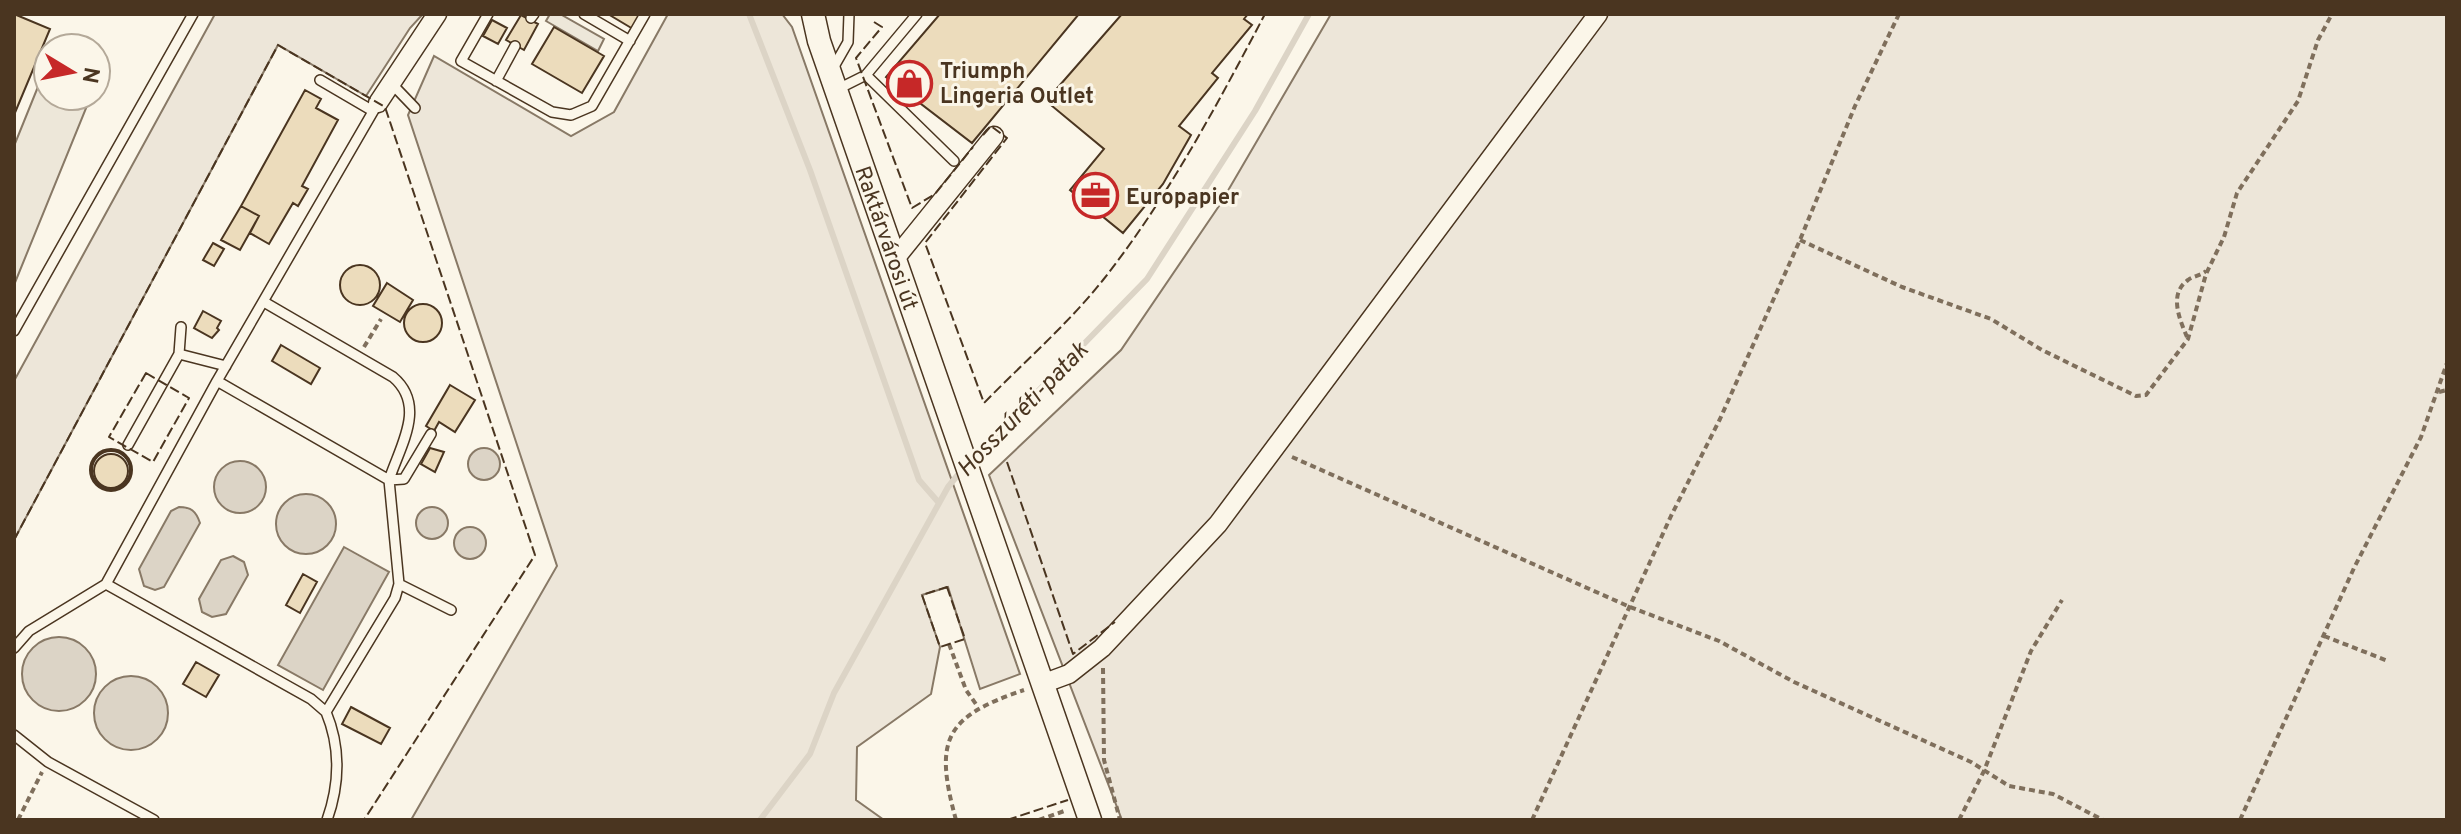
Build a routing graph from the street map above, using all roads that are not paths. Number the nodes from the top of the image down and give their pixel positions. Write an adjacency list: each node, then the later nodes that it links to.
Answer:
1 (193, 14): 24 (lane)
2 (437, 14): 16 (street)
3 (488, 14): 14 (lane)
4 (645, 14): 10 (lane)
5 (849, 14): 15 (lane)
6 (917, 14): 12 (lane)
7 (1598, 14): 35 (street)
8 (588, 15): 10 (lane)
9 (811, 15): 15 (street, Raktárvárosi út)
10 (630, 41): 14 (lane)
11 (515, 46): 14 (lane)
12 (866, 75): 15 (lane); 20 (lane)
13 (320, 80): 17 (lane)
14 (496, 81)
15 (834, 81): 21 (street, Raktárvárosi út)
16 (391, 83): 17 (street); 18 (lane)
17 (376, 107): 22 (lane)
18 (415, 108)
19 (994, 136): 21 (street)
20 (954, 161)
21 (894, 260): 35 (street, Raktárvárosi út)
22 (264, 302): 26 (lane); 30 (lane)
23 (181, 327): 25 (lane)
24 (14, 331)
25 (179, 354): 26 (lane); 29 (lane)
26 (226, 366): 27 (lane)
27 (217, 381): 30 (lane); 31 (lane)
28 (431, 434): 30 (lane)
29 (128, 445)
30 (389, 480): 32 (lane)
31 (106, 584): 34 (lane); 36 (lane)
32 (399, 584): 33 (lane); 36 (lane)
33 (451, 610)
34 (14, 648)
35 (1042, 684): 38 (street, Raktárvárosi út)
36 (326, 712): 40 (lane)
37 (14, 735): 39 (lane)
38 (1087, 813)
39 (154, 820)
40 (327, 820)

